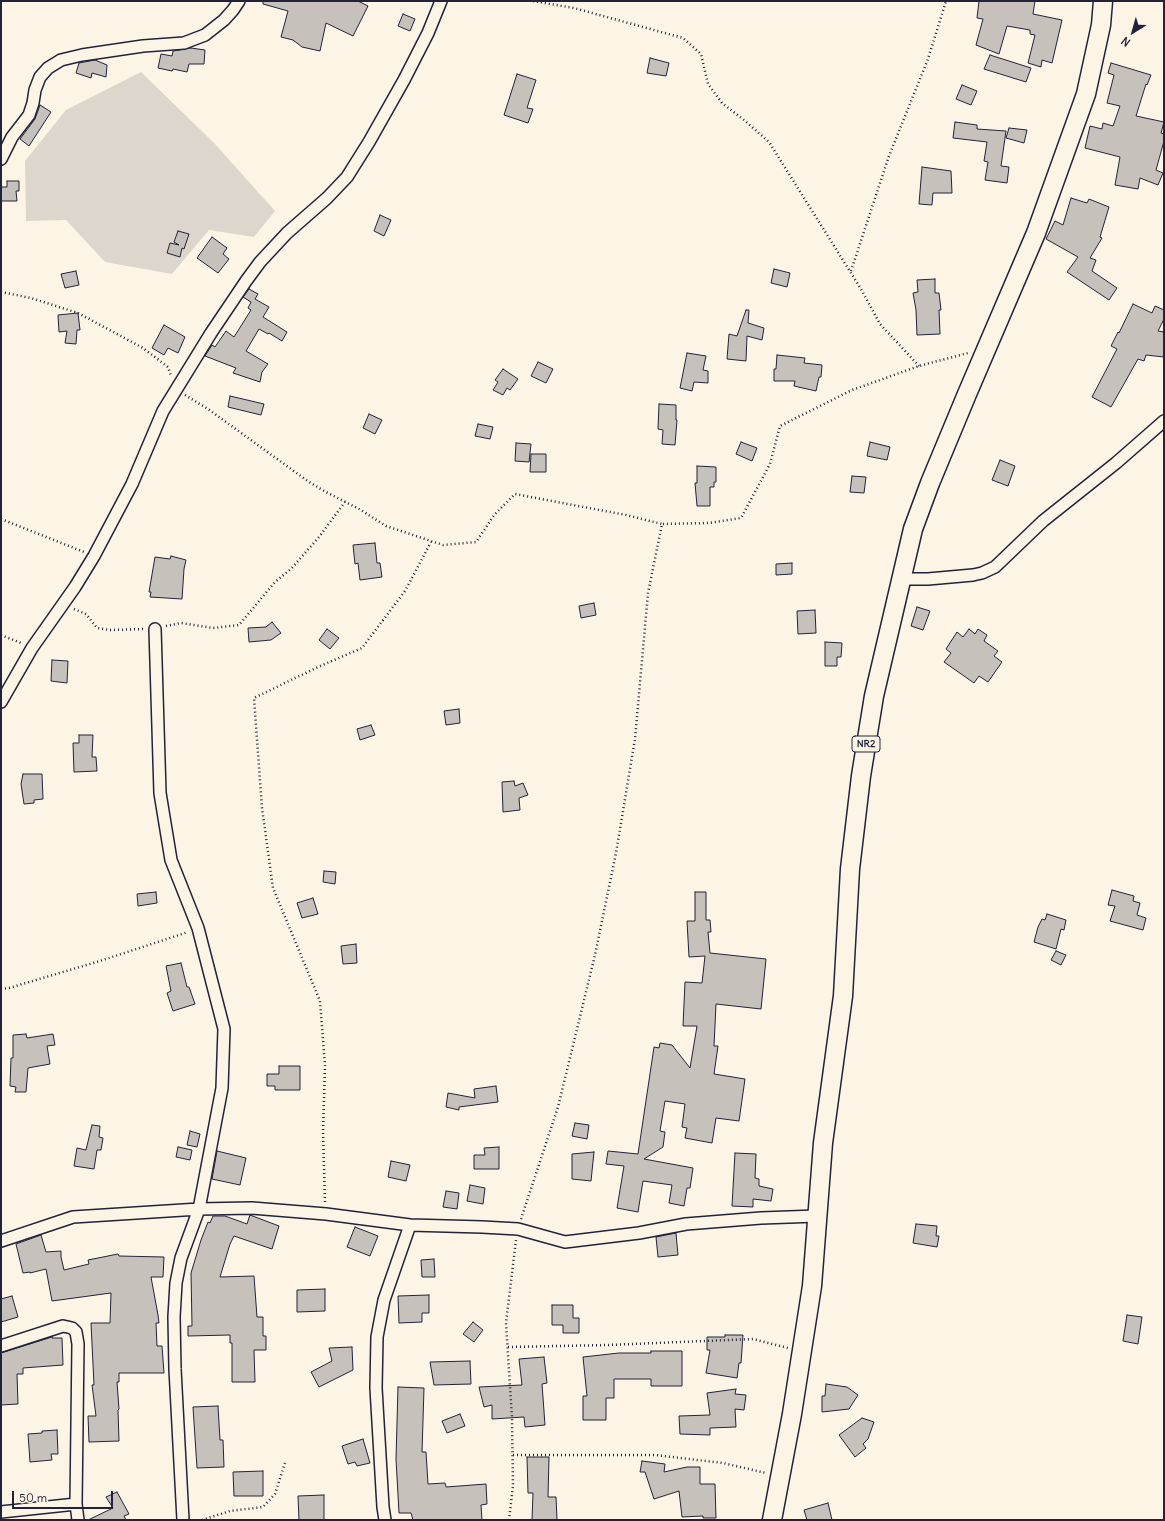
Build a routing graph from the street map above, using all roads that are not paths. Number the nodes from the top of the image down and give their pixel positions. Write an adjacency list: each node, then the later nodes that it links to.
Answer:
1 (239, 1): 4 (street)
2 (441, 1): 8 (street)
3 (1103, 1): 6 (highway, NR2)
4 (1, 159)
5 (1164, 421): 6 (street)
6 (902, 579): 10 (highway, NR2)
7 (156, 629): 9 (street)
8 (1, 702)
9 (199, 1209): 11 (street); 12 (street); 17 (street)
10 (817, 1216): 11 (street); 19 (highway, NR2)
11 (410, 1225): 18 (street)
12 (1, 1241)
13 (1, 1346): 14 (street)
14 (76, 1504): 15 (street); 16 (street)
15 (1, 1512)
16 (78, 1520)
17 (183, 1520)
18 (385, 1520)
19 (772, 1520)

